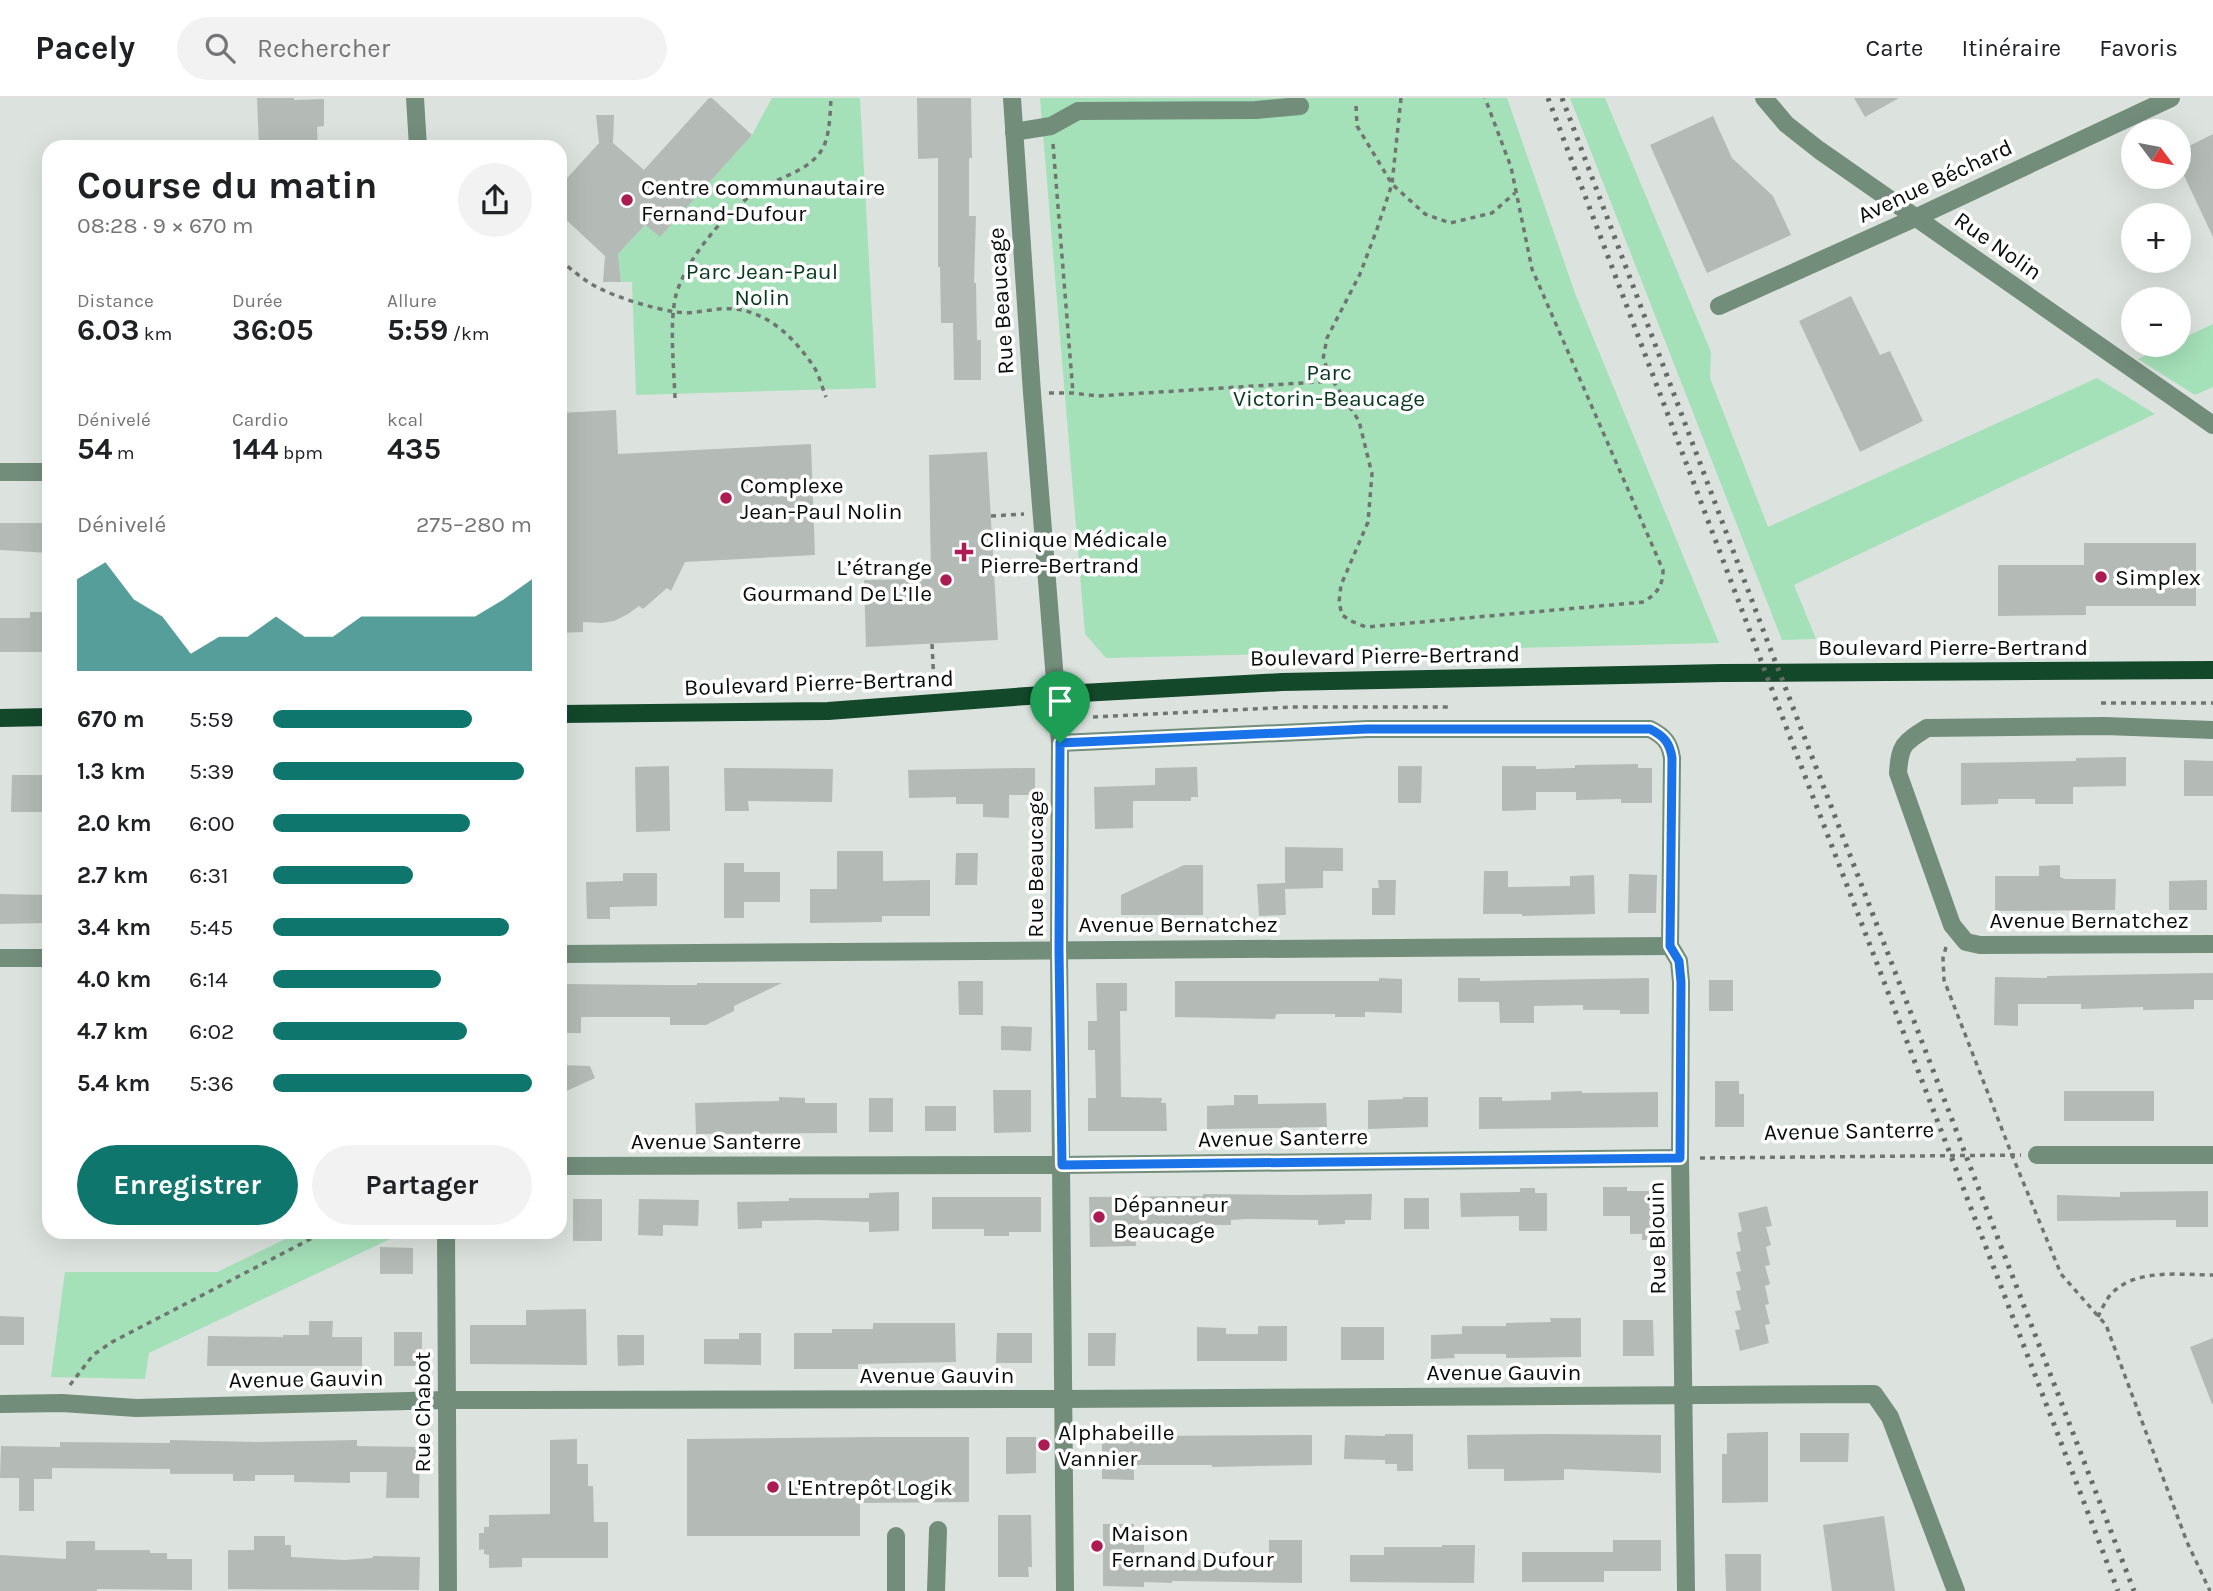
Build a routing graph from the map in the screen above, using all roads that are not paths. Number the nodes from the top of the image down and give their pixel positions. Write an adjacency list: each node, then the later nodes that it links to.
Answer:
1 (415, 98): 8 (street)
2 (1012, 98): 7 (street, Rue Beaucage)
3 (1764, 98): 9 (street, Rue Nolin)
4 (2171, 98): 5 (street, Avenue Béchard)
5 (2151, 102): 9 (street, Avenue Béchard)
6 (1300, 106): 7 (street)
7 (1014, 132): 15 (street, Rue Beaucage)
8 (418, 140)
9 (1915, 218): 10 (street, Avenue Béchard); 11 (street, Rue Nolin)
10 (1719, 306)
11 (2212, 418)
12 (0, 472): 13 (street)
13 (42, 472)
14 (2213, 670): 15 (main road, Boulevard Pierre-Bertrand)
15 (1056, 695): 16 (main road, Boulevard Pierre-Bertrand); 20 (street, Rue Beaucage)
16 (567, 714)
17 (42, 717): 18 (main road)
18 (0, 718)
19 (2213, 730): 21 (street, Avenue Bernatchez)
20 (1060, 743): 22 (street, Rue Blouin); 23 (street, Rue Beaucage)
21 (2213, 944)
22 (1670, 946): 23 (street, Avenue Bernatchez); 29 (street, Rue Blouin)
23 (1059, 950): 24 (street, Avenue Bernatchez); 30 (street, Rue Beaucage)
24 (567, 954)
25 (0, 958): 26 (street)
26 (42, 958)
27 (2037, 1155): 28 (street)
28 (2213, 1155)
29 (1680, 1158): 30 (street, Avenue Santerre); 33 (street, Rue Blouin)
30 (1062, 1165): 31 (street, Avenue Santerre); 34 (street, Rue Beaucage)
31 (567, 1166)
32 (446, 1239): 35 (street, Rue Chabot)
33 (1684, 1396): 34 (street, Avenue Gauvin); 43 (street, Rue Blouin); 44 (street, Avenue Gauvin)
34 (1062, 1399): 35 (street, Avenue Gauvin); 42 (street, Rue Beaucage)
35 (447, 1400): 36 (street, Avenue Gauvin); 39 (street, Rue Chabot)
36 (0, 1404)
37 (938, 1530): 41 (street)
38 (897, 1535): 40 (street)
39 (448, 1591)
40 (896, 1591)
41 (936, 1591)
42 (1065, 1591)
43 (1686, 1591)
44 (1956, 1591)

